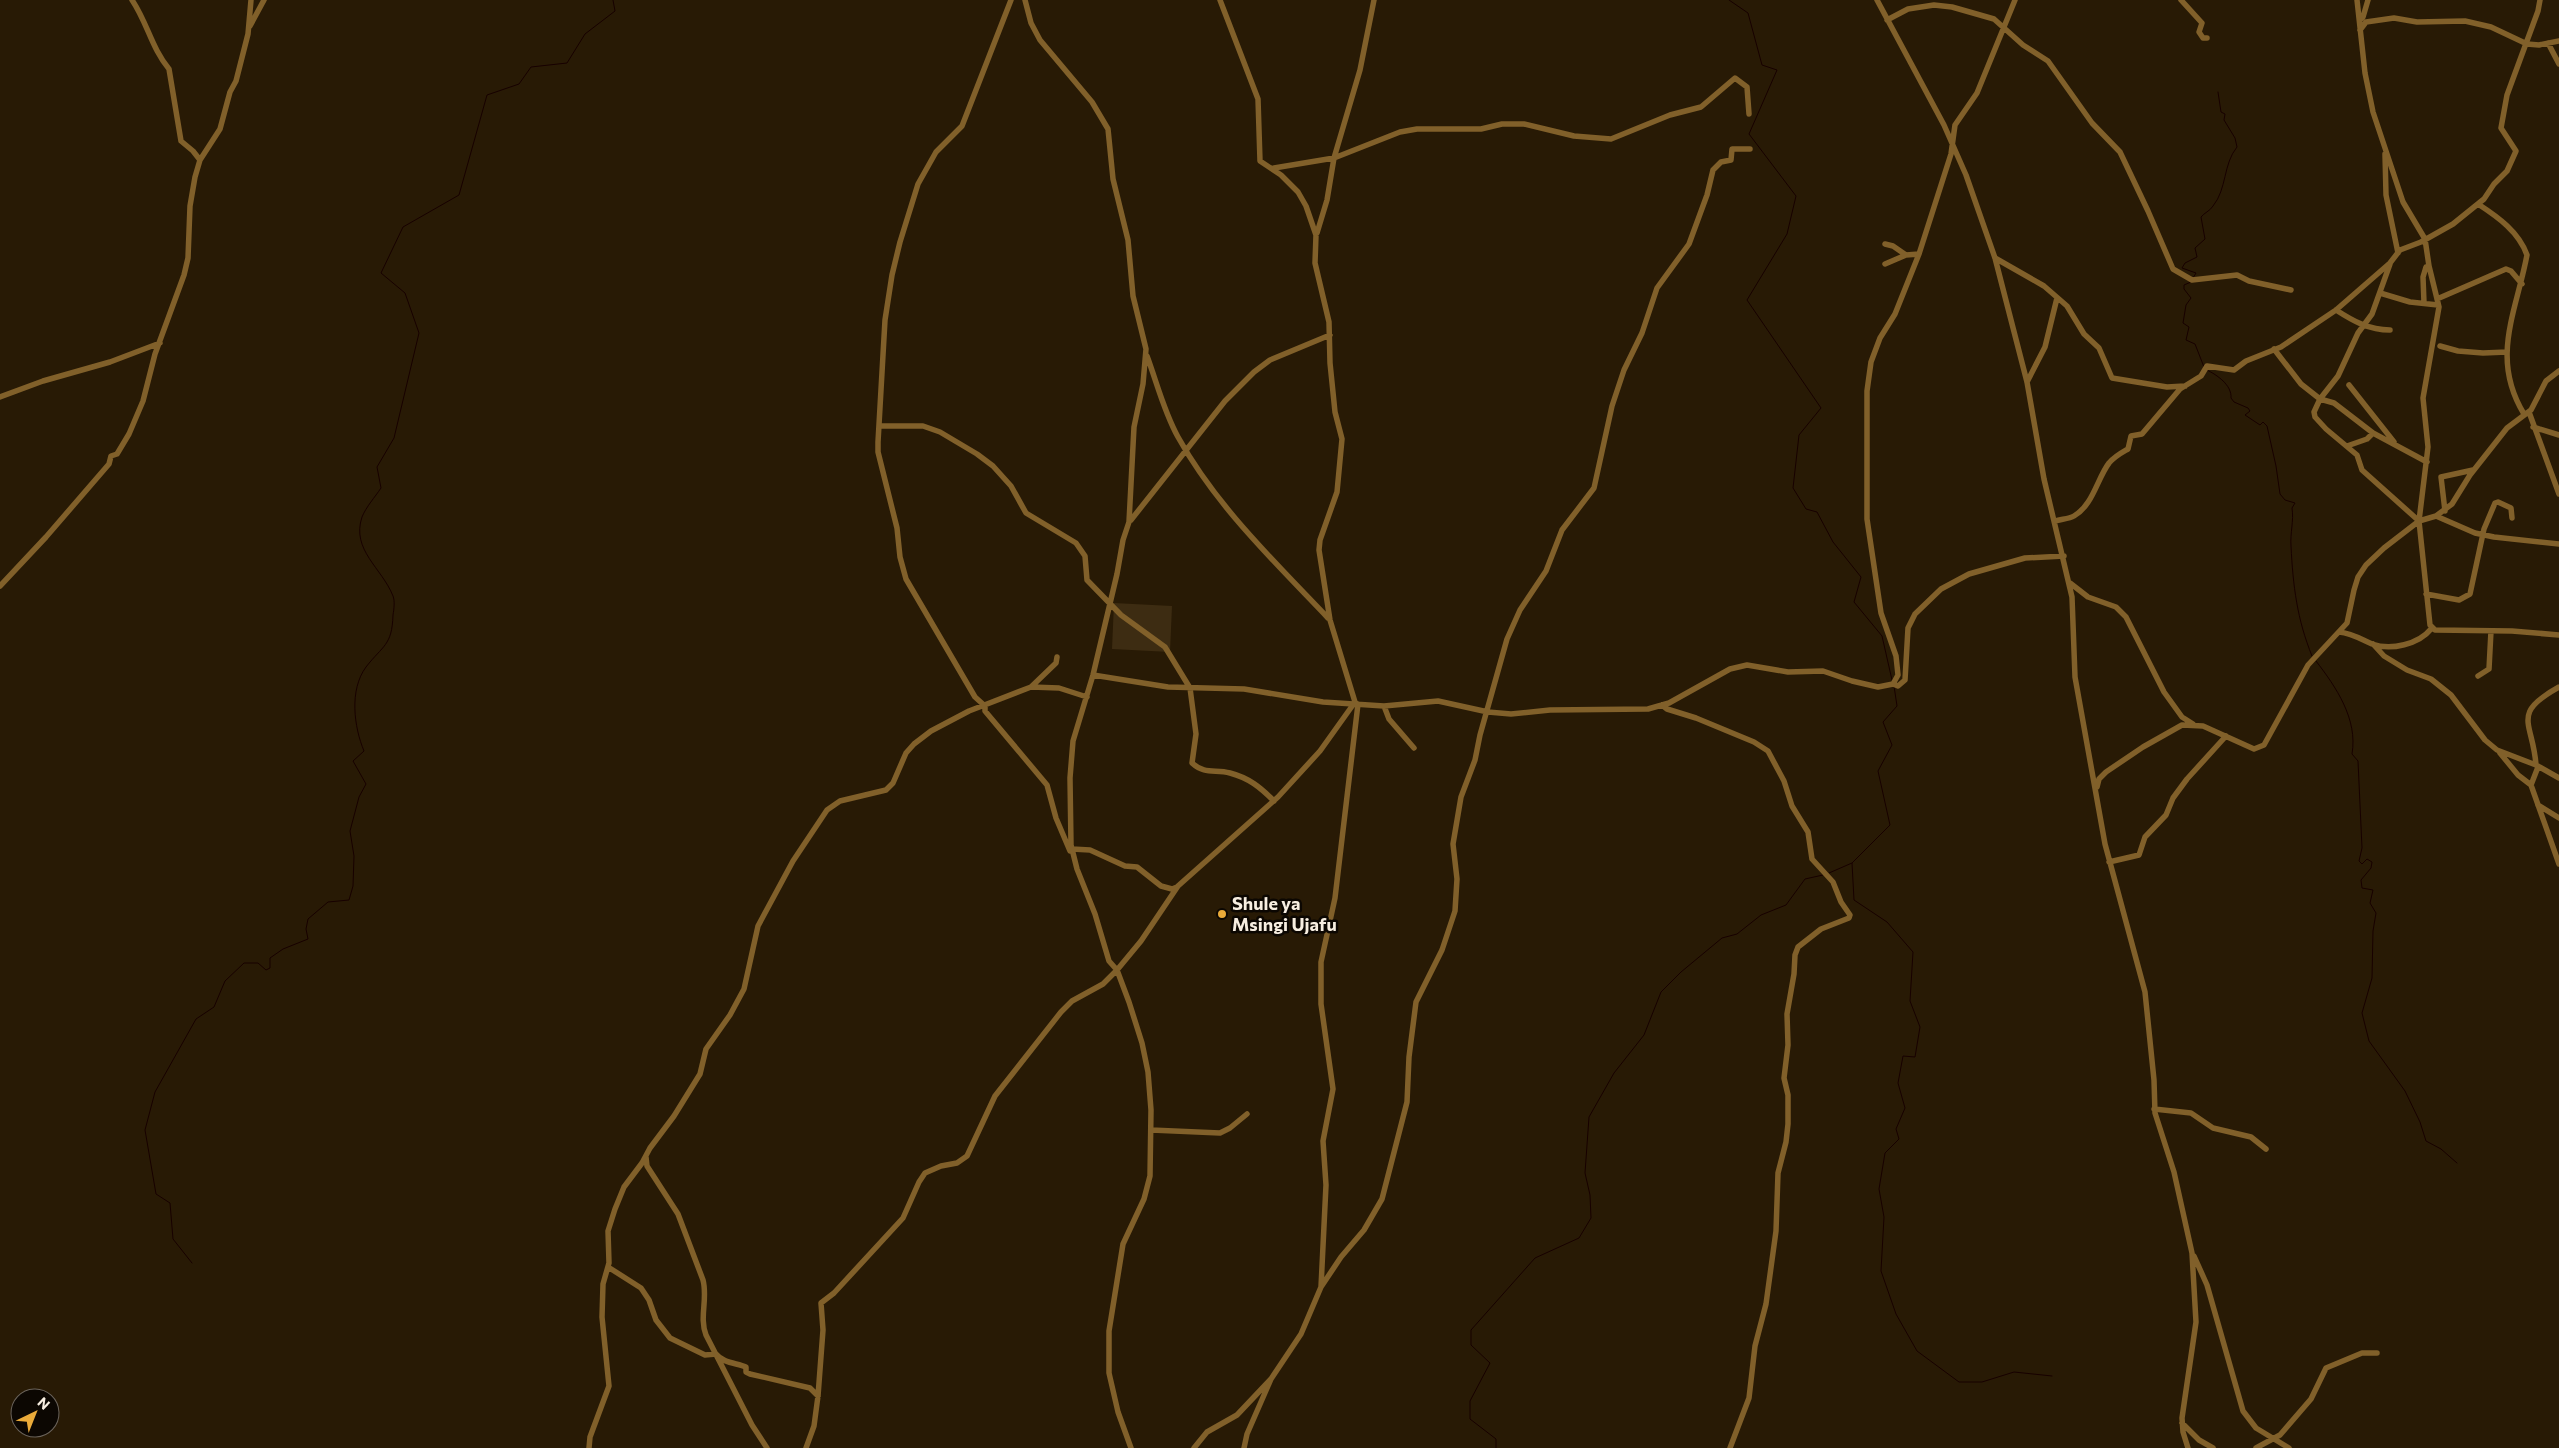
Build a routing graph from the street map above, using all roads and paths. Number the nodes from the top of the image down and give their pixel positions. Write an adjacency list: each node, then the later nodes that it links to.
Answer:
1 (132, 0): 29 (street)
2 (251, 0): 17 (street)
3 (264, 0): 17 (street)
4 (1011, 0): 64 (street)
5 (1025, 0): 56 (street)
6 (1220, 0): 30 (street)
7 (1374, 0): 28 (street)
8 (1877, 0): 14 (street)
9 (2015, 0): 16 (street)
10 (2182, 0): 19 (street)
11 (2357, 0): 15 (street)
12 (2368, 0): 15 (street)
13 (2540, 0): 22 (street)
14 (1887, 20): 16 (street); 25 (street)
15 (2360, 20): 18 (street)
16 (2004, 27): 25 (street); 43 (street)
17 (249, 28): 29 (street)
18 (2360, 30): 22 (street); 26 (street)
19 (2207, 38)
20 (2559, 41): 21 (street)
21 (2548, 43): 22 (street); 23 (street)
22 (2527, 44): 31 (street)
23 (2559, 64)
24 (1749, 114): 28 (street)
25 (1953, 146): 36 (street); 38 (street)
26 (2385, 148): 33 (street); 35 (street)
27 (1750, 149): 105 (street)
28 (1334, 158): 30 (street); 32 (street)
29 (200, 160): 52 (street)
30 (1273, 169): 32 (street)
31 (2478, 204): 33 (street); 42 (street)
32 (1316, 235): 51 (street)
33 (2425, 239): 35 (street); 46 (street)
34 (1885, 244): 37 (street)
35 (2398, 253): 40 (street)
36 (1919, 254): 37 (street); 96 (street)
37 (1906, 255): 39 (street)
38 (1995, 258): 45 (street); 58 (street)
39 (1885, 264)
40 (2390, 264): 44 (street); 48 (street)
41 (2426, 267): 47 (street)
42 (2522, 284): 46 (street); 55 (street)
43 (2291, 290)
44 (2380, 293): 47 (street); 49 (street)
45 (2057, 298): 58 (street); 60 (street)
46 (2438, 302): 47 (street); 71 (street)
47 (2424, 303)
48 (2336, 310): 49 (street); 54 (street)
49 (2364, 325): 50 (street); 62 (street)
50 (2390, 330)
51 (1330, 335): 70 (street); 87 (street)
52 (160, 343): 61 (street); 84 (street)
53 (2440, 346): 55 (street)
54 (2274, 349): 60 (street); 62 (street)
55 (2507, 352): 63 (street)
56 (1146, 353): 70 (street); 79 (street)
57 (2559, 371): 63 (street)
58 (2027, 382): 77 (street)
59 (2349, 385): 69 (street)
60 (2185, 386): 77 (street)
61 (0, 397)
62 (2320, 399): 66 (street); 68 (street)
63 (2527, 413): 65 (street); 72 (street)
64 (880, 426): 86 (street); 103 (street)
65 (2534, 427): 67 (street); 73 (street)
66 (2373, 433): 68 (street); 69 (street)
67 (2559, 435)
68 (2347, 446): 78 (street)
69 (2397, 446): 71 (street)
70 (1185, 449): 79 (street); 87 (street)
71 (2427, 462): 78 (street)
72 (2473, 470): 74 (street); 74 (street)
73 (2559, 492)
74 (2446, 511): 75 (street)
75 (2436, 516): 78 (street); 80 (street)
76 (2512, 518): 80 (street)
77 (2055, 521): 82 (street)
78 (2419, 521): 85 (street); 90 (street)
79 (1129, 522): 86 (street)
80 (2484, 535): 81 (street); 85 (street)
81 (2559, 544)
82 (2064, 556): 83 (street); 96 (street)
83 (2070, 583): 106 (street); 113 (street)
84 (0, 586)
85 (2426, 594): 88 (street)
86 (1111, 602): 94 (street); 99 (street)
87 (1330, 620): 101 (street)
88 (2431, 628): 89 (street); 92 (street)
89 (2491, 631): 91 (street); 95 (street)
90 (2339, 632): 92 (street); 107 (street)
91 (2559, 635)
92 (2373, 644): 109 (street)
93 (1057, 657): 97 (street)
94 (1093, 675): 99 (street); 100 (street)
95 (2478, 676)
96 (1893, 684): 102 (street)
97 (1031, 687): 100 (street); 103 (street)
98 (2559, 687): 110 (street)
99 (1190, 688): 101 (street); 114 (street)
100 (1087, 697): 117 (street)
101 (1356, 703): 104 (street); 114 (street); 130 (street)
102 (1662, 705): 105 (street); 145 (street)
103 (985, 706): 118 (street); 127 (street)
104 (1384, 706): 105 (street); 108 (street)
105 (1488, 712): 130 (street)
106 (2197, 725): 107 (street); 113 (street)
107 (2226, 736): 119 (street)
108 (1414, 748)
109 (2497, 750): 110 (street); 112 (street)
110 (2537, 766): 111 (street); 112 (street)
111 (2559, 778)
112 (2531, 785): 115 (street)
113 (2097, 791): 119 (street)
114 (1274, 801): 121 (street)
115 (2538, 805): 116 (street); 120 (street)
116 (2559, 818)
117 (1072, 849): 118 (street); 121 (street)
118 (1076, 861): 122 (street)
119 (2109, 862): 123 (street)
120 (2559, 864)
121 (1177, 888): 122 (street)
122 (1117, 970): 125 (street); 134 (street)
123 (2154, 1109): 126 (street); 128 (street)
124 (1247, 1114): 125 (street)
125 (1151, 1130): 142 (street)
126 (2266, 1149)
127 (646, 1157): 129 (street); 132 (street)
128 (2192, 1253): 135 (street); 137 (street)
129 (608, 1267): 132 (street); 139 (street)
130 (1321, 1287): 133 (street)
131 (2377, 1353): 136 (street)
132 (716, 1354): 134 (street); 140 (street)
133 (1271, 1379): 143 (street); 144 (street)
134 (818, 1396): 141 (street)
135 (2182, 1423): 146 (street); 147 (street)
136 (2284, 1431): 137 (street); 138 (street)
137 (2275, 1440): 138 (street); 148 (street)
138 (2287, 1447)
139 (589, 1448)
140 (767, 1448)
141 (806, 1448)
142 (1131, 1448)
143 (1194, 1448)
144 (1244, 1448)
145 (1730, 1448)
146 (2188, 1448)
147 (2213, 1448)
148 (2256, 1448)

